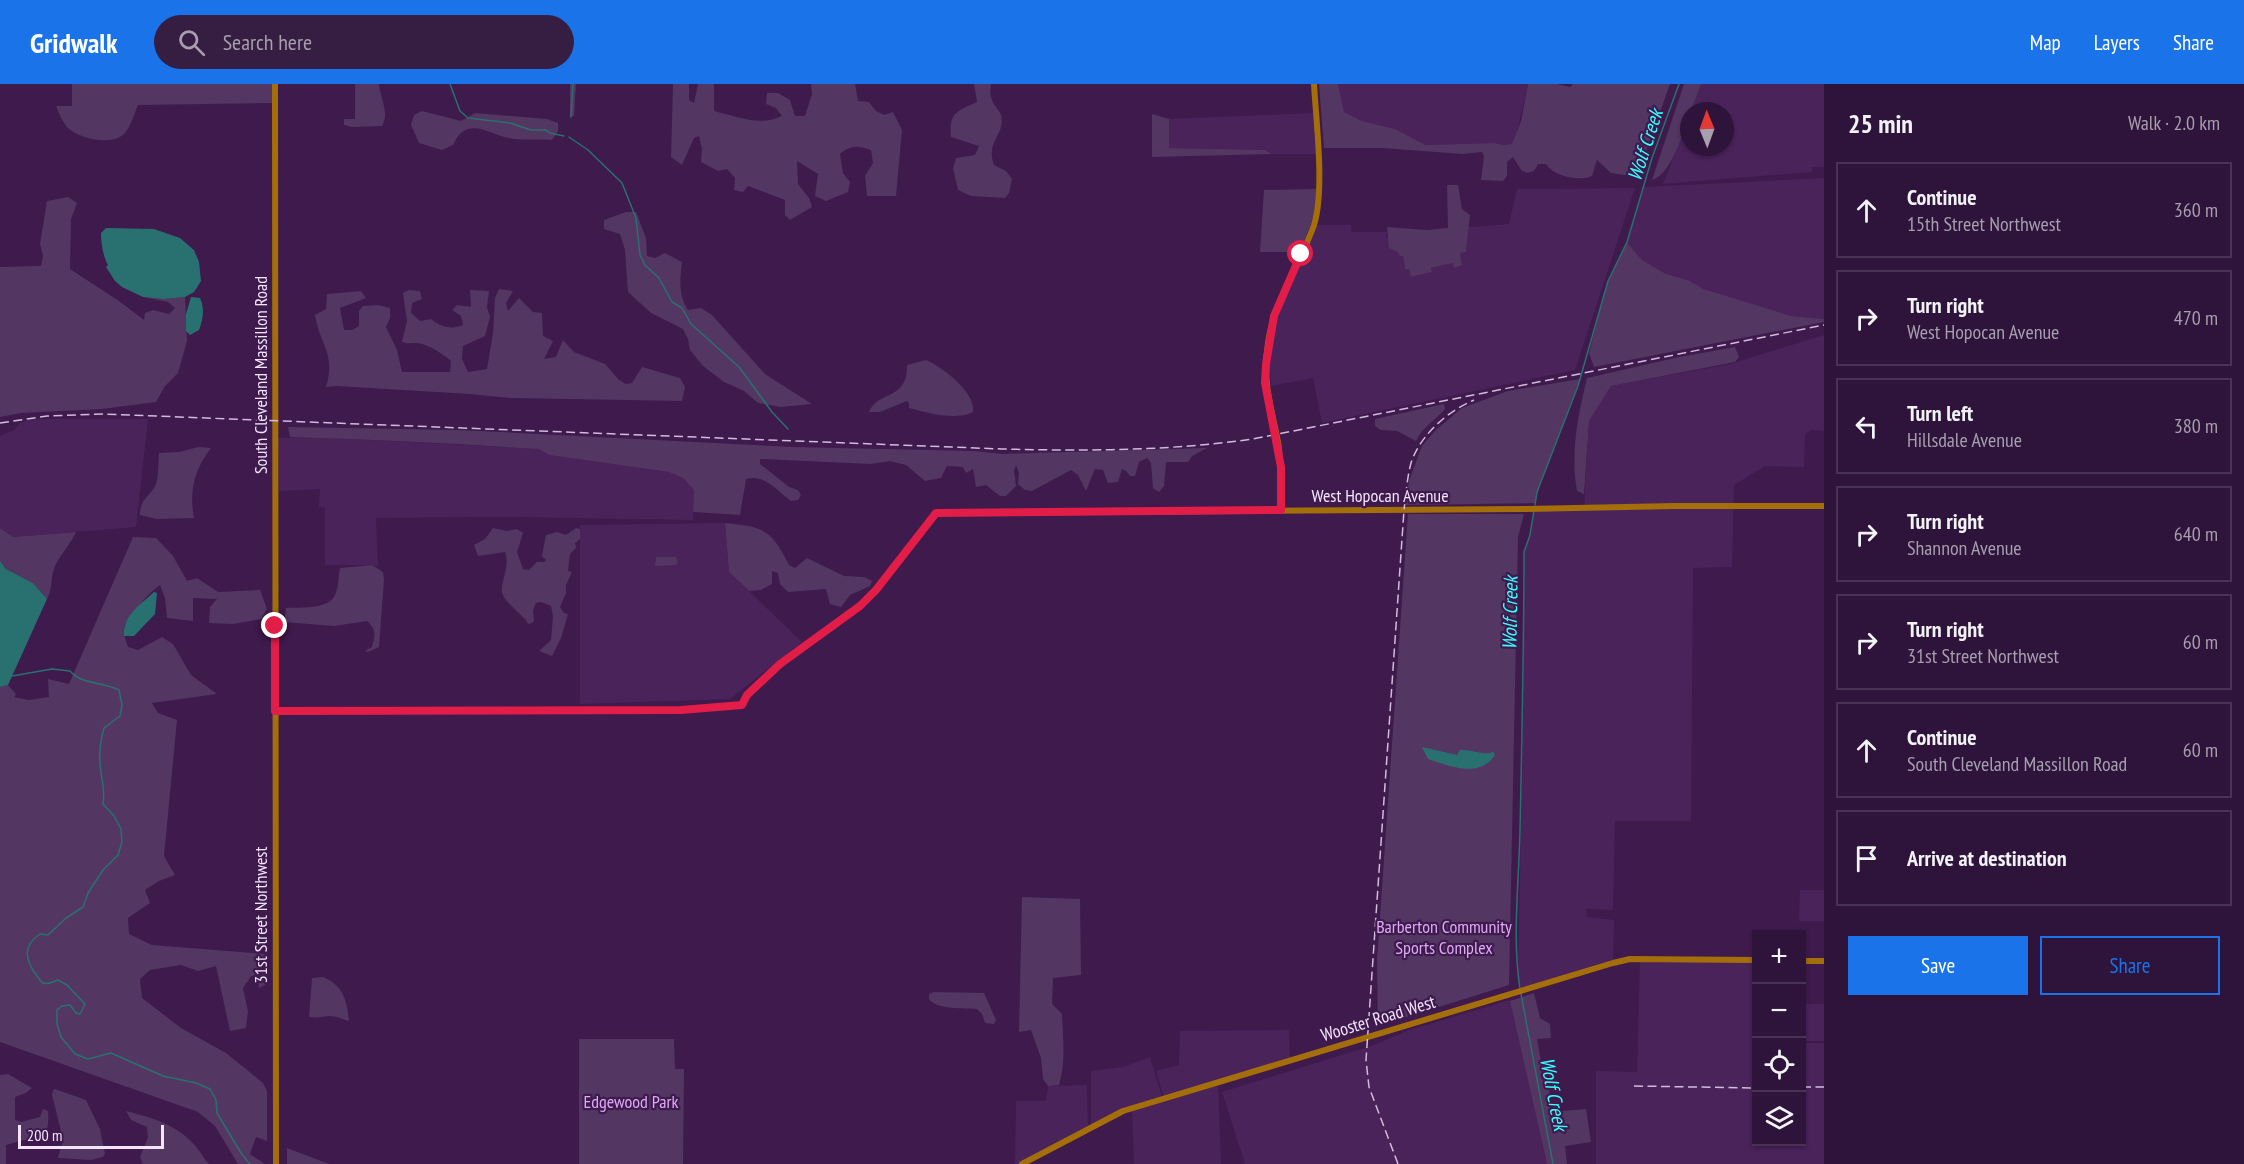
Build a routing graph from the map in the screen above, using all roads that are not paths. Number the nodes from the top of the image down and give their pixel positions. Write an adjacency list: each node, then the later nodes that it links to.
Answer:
1 (275, 84): 5 (street, South Cleveland Massillon Road)
2 (1314, 84): 4 (street)
3 (1824, 506): 4 (street, West Hopocan Avenue)
4 (1281, 510): 6 (street, West Hopocan Avenue)
5 (274, 666): 6 (street, 31st Street Northwest)
6 (275, 711): 10 (street, 31st Street Northwest)
7 (1752, 960): 11 (street, Wooster Road West)
8 (1806, 961): 9 (street)
9 (1824, 961)
10 (276, 1164)
11 (1022, 1164)

